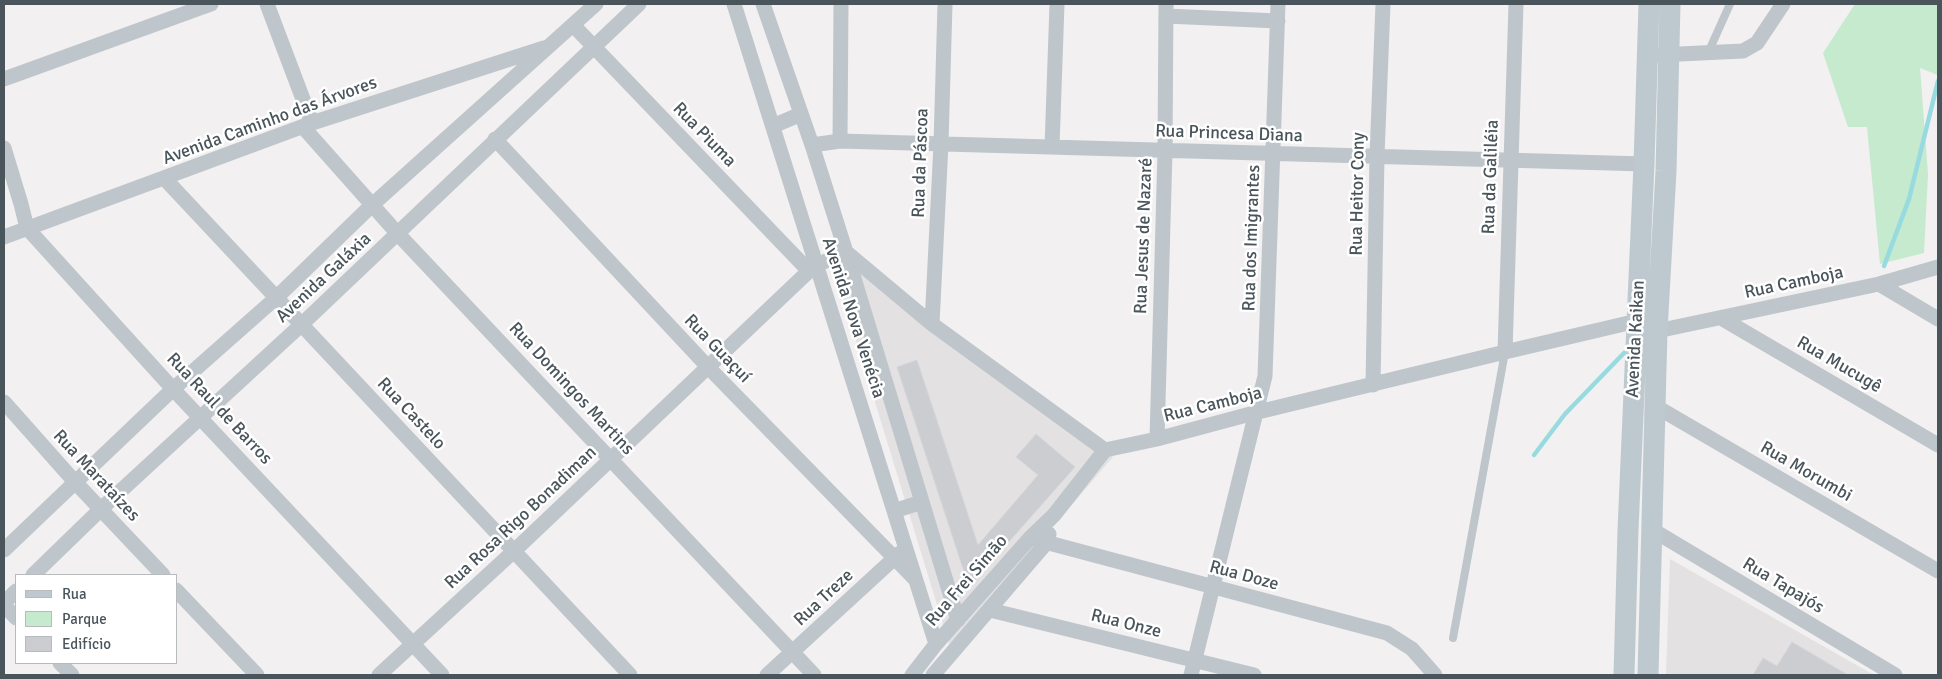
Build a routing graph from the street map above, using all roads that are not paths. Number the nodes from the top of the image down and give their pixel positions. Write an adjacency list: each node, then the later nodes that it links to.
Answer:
1 (211, 4): 24 (street)
2 (267, 4): 26 (street)
3 (596, 4): 19 (street, Avenida Galáxia)
4 (639, 4): 21 (street, Avenida Galáxia)
5 (734, 4): 27 (street, Avenida Nova Venécia)
6 (763, 4): 25 (street, Avenida Nova Venécia)
7 (842, 4): 29 (street)
8 (945, 4): 30 (street, Rua da Páscoa)
9 (1057, 4): 32 (street)
10 (1278, 4): 18 (street, Rua dos Imigrantes)
11 (1383, 4): 36 (street, Rua Heitor Cony)
12 (1516, 4): 37 (street, Rua da Galiléia)
13 (1649, 4): 23 (street, Avenida Kaikan)
14 (1670, 4): 23 (street, Avenida Kaikan)
15 (1730, 4): 22 (lane)
16 (1784, 4): 22 (street)
17 (1166, 10): 18 (street); 34 (street, Rua Jesus de Nazaré)
18 (1278, 22): 35 (street, Rua dos Imigrantes)
19 (573, 26): 20 (street, Avenida Galáxia); 21 (street, Rua Piuma)
20 (550, 46): 26 (street, Avenida Caminho das Árvores); 40 (street, Avenida Galáxia)
21 (593, 47): 28 (street, Avenida Galáxia); 46 (street, Rua Piuma)
22 (1708, 53): 23 (street)
23 (1658, 55): 38 (street, Avenida Kaikan); 53 (street, Avenida Kaikan)
24 (4, 79)
25 (801, 114): 27 (street); 31 (street, Avenida Nova Venécia)
26 (307, 125): 39 (street, Avenida Caminho das Árvores); 40 (street, Rua Domingos Martins)
27 (773, 126): 46 (street, Avenida Nova Venécia)
28 (495, 139): 42 (street, Avenida Galáxia); 55 (street, Rua Guaçuí)
29 (840, 142): 30 (street, Rua Princesa Diana); 31 (street, Rua Princesa Diana)
30 (941, 144): 32 (street, Rua Princesa Diana); 51 (street, Rua da Páscoa)
31 (812, 145): 44 (street, Avenida Nova Venécia)
32 (1052, 147): 34 (street, Rua Princesa Diana)
33 (4, 148): 41 (street, Rua Raul de Barros)
34 (1165, 151): 35 (street, Rua Princesa Diana); 62 (street, Rua Jesus de Nazaré)
35 (1274, 154): 36 (street, Rua Princesa Diana); 60 (street, Rua dos Imigrantes)
36 (1377, 156): 37 (street, Rua Princesa Diana); 56 (street, Rua Heitor Cony)
37 (1510, 161): 38 (street, Rua Princesa Diana); 54 (street, Rua da Galiléia)
38 (1644, 164): 53 (street, Avenida Kaikan)
39 (166, 179): 41 (street, Avenida Caminho das Árvores); 48 (street, Rua Castelo)
40 (372, 205): 42 (street, Rua Domingos Martins); 48 (street, Avenida Galáxia)
41 (27, 228): 43 (street, Avenida Caminho das Árvores); 57 (street, Rua Raul de Barros)
42 (398, 234): 52 (street, Avenida Galáxia); 65 (street, Rua Domingos Martins)
43 (4, 238)
44 (846, 252): 46 (street, Rua Rosa Rigo Bonadiman); 51 (street); 67 (street, Avenida Nova Venécia)
45 (1938, 267): 47 (street, Rua Camboja)
46 (813, 268): 55 (street, Rua Rosa Rigo Bonadiman); 69 (street, Avenida Nova Venécia)
47 (1880, 284): 49 (street, Rua Camboja); 50 (street)
48 (276, 297): 52 (street, Rua Castelo); 57 (street, Avenida Galáxia)
49 (1720, 318): 53 (street, Rua Camboja); 63 (street, Rua Mucugê)
50 (1938, 319)
51 (932, 324): 64 (street)
52 (301, 325): 61 (street, Avenida Galáxia); 76 (street, Rua Castelo)
53 (1647, 326): 54 (street, Rua Camboja); 59 (street, Avenida Kaikan); 107 (street, Avenida Kaikan)
54 (1505, 352): 56 (street, Rua Camboja); 89 (lane)
55 (708, 367): 65 (street, Rua Rosa Rigo Bonadiman); 77 (street, Rua Guaçuí)
56 (1373, 385): 60 (street, Rua Camboja)
57 (173, 389): 61 (street, Rua Raul de Barros); 66 (street, Avenida Galáxia)
58 (4, 402): 66 (street, Rua Marataízes)
59 (1655, 406): 71 (street, Avenida Kaikan); 78 (street, Rua Morumbi)
60 (1254, 413): 62 (street, Rua Camboja); 82 (street, Rua dos Imigrantes)
61 (202, 418): 68 (street, Avenida Galáxia); 90 (street, Rua Raul de Barros)
62 (1157, 439): 64 (street, Rua Camboja)
63 (1938, 446)
64 (1105, 450): 70 (street, Rua Frei Simão)
65 (611, 460): 76 (street, Rua Rosa Rigo Bonadiman); 92 (street, Rua Domingos Martins)
66 (75, 482): 68 (street, Rua Marataízes); 75 (street, Avenida Galáxia)
67 (922, 502): 69 (street); 88 (street, Avenida Nova Venécia)
68 (101, 510): 79 (street, Avenida Galáxia); 80 (street, Rua Marataízes)
69 (894, 511): 74 (street, Avenida Nova Venécia)
70 (1054, 514): 72 (street, Rua Frei Simão); 73 (street, Rua Frei Simão)
71 (1651, 529): 108 (street, Avenida Kaikan); 109 (street, Rua Tapajós)
72 (1030, 538): 73 (street, Rua Doze); 88 (street, Rua Frei Simão)
73 (1047, 542): 82 (street, Rua Doze); 86 (street, Rua Frei Simão)
74 (906, 547): 77 (street, Rua Treze); 81 (street, Avenida Nova Venécia)
75 (4, 550)
76 (514, 551): 90 (street, Rua Rosa Rigo Bonadiman); 101 (street, Rua Castelo)
77 (894, 559): 81 (street, Rua Guaçuí); 92 (street, Rua Treze)
78 (1938, 571)
79 (33, 574)
80 (162, 574)
81 (916, 581): 91 (street, Avenida Nova Venécia)
82 (1214, 587): 95 (street, Rua dos Imigrantes); 106 (street, Rua Doze)
83 (15, 592): 85 (street)
84 (178, 592): 98 (street)
85 (4, 604): 87 (street)
86 (990, 610): 95 (street, Rua Onze); 96 (street, Rua Frei Simão)
87 (15, 617)
88 (958, 620): 91 (street, Rua Frei Simão)
89 (1454, 638)
90 (414, 644): 99 (street, Rua Rosa Rigo Bonadiman); 100 (street, Rua Raul de Barros)
91 (936, 644): 93 (street, Rua Frei Simão)
92 (792, 653): 102 (street, Rua Treze); 103 (street, Rua Domingos Martins)
93 (924, 660): 96 (street); 104 (street, Rua Frei Simão)
94 (61, 664): 97 (street)
95 (1194, 668): 105 (street, Rua Onze)
96 (939, 674)
97 (72, 675)
98 (257, 675)
99 (379, 675)
100 (442, 675)
101 (630, 675)
102 (767, 675)
103 (814, 675)
104 (912, 675)
105 (1254, 675)
106 (1435, 675)
107 (1624, 675)
108 (1648, 675)
109 (1895, 675)

